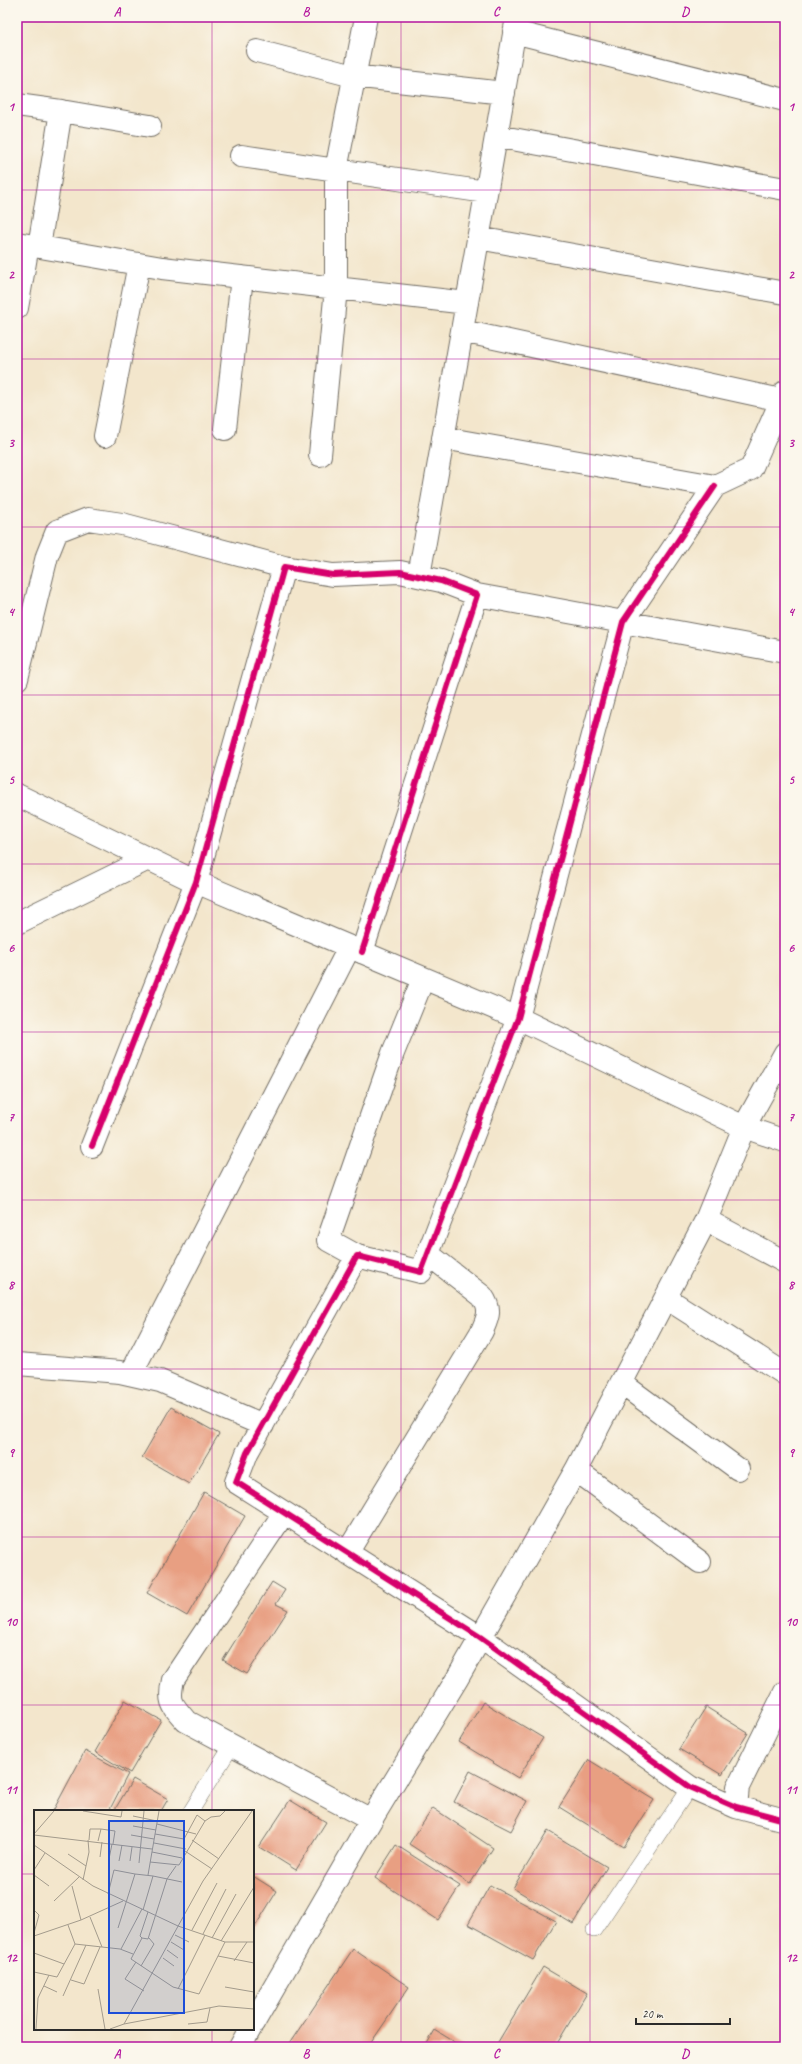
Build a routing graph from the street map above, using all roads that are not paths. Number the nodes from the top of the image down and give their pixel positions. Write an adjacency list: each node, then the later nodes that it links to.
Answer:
1 (366, 17): 4 (street)
2 (515, 25): 5 (street); 6 (street)
3 (257, 51): 4 (street)
4 (354, 76): 5 (street); 12 (street)
5 (504, 93): 10 (street)
6 (785, 100)
7 (17, 105): 8 (street)
8 (61, 111): 9 (street); 16 (street)
9 (150, 126)
10 (496, 136): 13 (street); 14 (street)
11 (241, 156): 12 (street)
12 (336, 170): 14 (street); 19 (street)
13 (785, 189)
14 (486, 192): 15 (street)
15 (478, 238): 20 (street); 21 (street)
16 (28, 245): 17 (street); 22 (street)
17 (140, 264): 18 (street); 26 (street)
18 (242, 277): 19 (street); 25 (street)
19 (336, 288): 21 (street); 28 (street)
20 (785, 293)
21 (467, 303): 23 (street)
22 (17, 308)
23 (462, 331): 24 (street); 27 (street)
24 (783, 396): 29 (street)
25 (225, 429)
26 (105, 436)
27 (443, 438): 29 (street); 31 (street)
28 (320, 455)
29 (715, 486): 33 (street)
30 (284, 567): 31 (street); 35 (street); 38 (street)
31 (419, 576): 32 (street)
32 (477, 596): 33 (street); 40 (street)
33 (623, 622): 34 (street); 42 (street)
34 (785, 652)
35 (17, 679)
36 (17, 795): 37 (street)
37 (148, 859): 38 (street); 39 (street)
38 (196, 882): 40 (street); 46 (street)
39 (17, 923)
40 (355, 950): 41 (street); 53 (street)
41 (424, 979): 42 (street); 49 (street)
42 (518, 1018): 44 (street); 48 (street)
43 (785, 1053): 44 (street)
44 (744, 1127): 45 (street); 47 (street)
45 (785, 1141)
46 (92, 1146)
47 (706, 1220): 50 (street); 51 (street)
48 (428, 1254): 49 (street); 60 (street)
49 (358, 1256): 56 (street)
50 (785, 1262)
51 (666, 1298): 54 (street); 55 (street)
52 (17, 1364): 53 (street)
53 (131, 1374): 56 (street)
54 (785, 1374)
55 (621, 1383): 57 (street); 58 (street)
56 (263, 1426): 59 (street)
57 (738, 1469)
58 (576, 1470): 61 (street); 62 (street)
59 (284, 1513): 60 (street); 64 (street)
60 (347, 1553): 62 (street)
61 (700, 1562)
62 (480, 1636): 65 (street); 68 (street)
63 (785, 1692): 66 (street)
64 (231, 1747): 67 (lane); 68 (street)
65 (690, 1788): 66 (street); 70 (lane)
66 (736, 1807): 69 (street)
67 (192, 1810)
68 (371, 1820): 71 (street)
69 (785, 1820)
70 (594, 1930)
71 (254, 2022)
72 (249, 2030): 73 (street)
73 (240, 2047)

